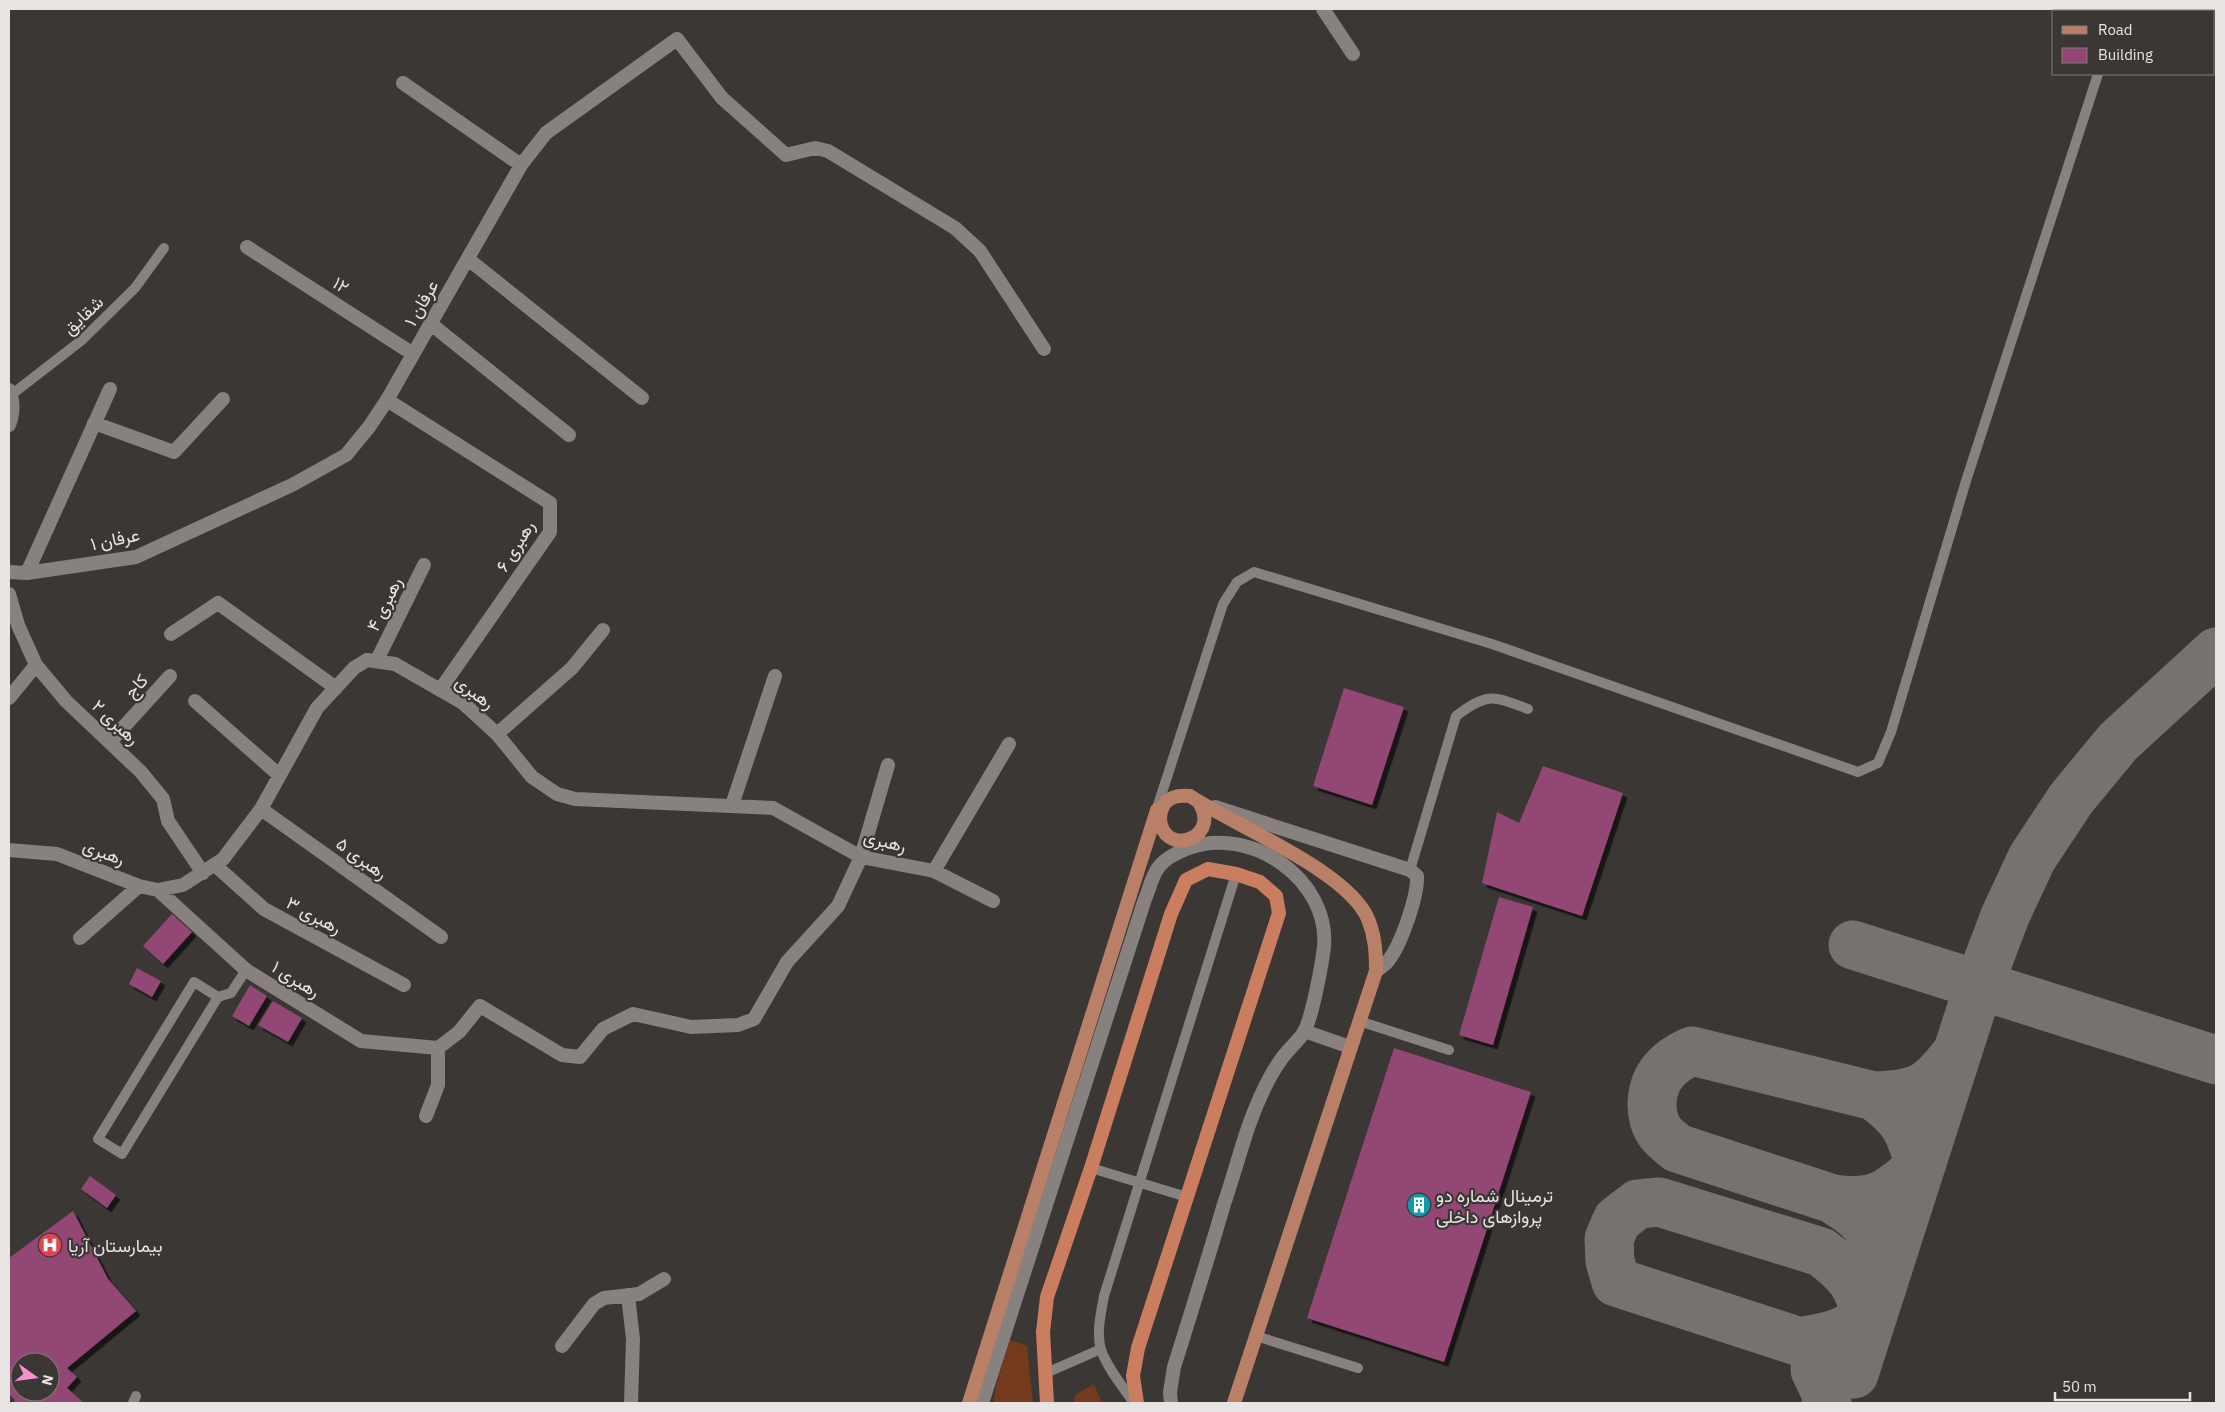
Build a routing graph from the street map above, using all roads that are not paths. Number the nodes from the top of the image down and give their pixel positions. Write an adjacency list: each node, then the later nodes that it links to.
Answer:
1 (1323, 9): 2 (street)
2 (1353, 54)
3 (2098, 75): 43 (lane)
4 (403, 83): 5 (street)
5 (521, 165): 8 (street, عرفان ۱); 10 (street, عرفان ۱)
6 (247, 247): 11 (street, ۱۲)
7 (164, 248): 13 (lane, شقایق)
8 (468, 259): 9 (street, عرفان ۱); 15 (street)
9 (431, 324): 11 (street, عرفان ۱); 19 (street)
10 (1044, 349)
11 (413, 354): 16 (street, عرفان ۱)
12 (110, 389): 17 (street)
13 (11, 394): 18 (street)
14 (223, 398): 17 (street)
15 (642, 398)
16 (387, 400): 22 (street, عرفان ۱); 31 (street, رهبری ۶)
17 (94, 423): 22 (street)
18 (9, 425)
19 (569, 435)
20 (424, 565): 26 (street, رهبری ۴)
21 (9, 572): 22 (street, عرفان ۱)
22 (27, 572)
23 (9, 594): 27 (street, رهبری ۲)
24 (603, 630): 35 (street)
25 (171, 634): 30 (street)
26 (377, 660): 30 (street, رهبری); 31 (street, رهبری)
27 (36, 665): 32 (street); 36 (street, رهبری ۲)
28 (170, 676): 36 (street, کاج)
29 (775, 676): 41 (street)
30 (336, 688): 39 (street, رهبری)
31 (440, 690): 35 (street, رهبری)
32 (9, 698)
33 (195, 701): 39 (street)
34 (1528, 709): 47 (lane)
35 (497, 734): 41 (street, رهبری)
36 (110, 742): 49 (street, رهبری ۲)
37 (1009, 744): 48 (street)
38 (888, 765): 45 (street)
39 (280, 775): 42 (street, رهبری)
40 (1198, 801): 43 (main road); 43 (main road); 47 (street); 57 (main road)
41 (732, 805): 45 (street, رهبری)
42 (261, 809): 46 (street, رهبری); 54 (street, رهبری ۵)
43 (1159, 809): 74 (main road)
44 (9, 850): 51 (street, رهبری)
45 (861, 857): 48 (street, رهبری); 63 (street)
46 (214, 865): 49 (street, رهبری); 58 (street, رهبری ۳)
47 (1410, 870): 57 (street)
48 (934, 871): 53 (street, رهبری)
49 (203, 873): 52 (street, رهبری)
50 (1236, 874): 66 (highway); 67 (lane); 68 (highway)
51 (139, 886): 52 (street, رهبری); 55 (street)
52 (158, 890): 56 (street, رهبری ۱)
53 (992, 901)
54 (441, 937)
55 (80, 938)
56 (246, 970): 59 (lane); 63 (street, رهبری ۱)
57 (1376, 971): 60 (main road)
58 (404, 985)
59 (218, 997): 59 (lane)
60 (1359, 1021): 62 (main road); 64 (lane)
61 (1304, 1031): 62 (street); 79 (street); 82 (street)
62 (1350, 1047): 71 (main road)
63 (438, 1048): 65 (street)
64 (1449, 1050)
65 (426, 1116)
66 (1091, 1168): 67 (lane); 76 (highway)
67 (1140, 1183): 68 (lane); 73 (lane)
68 (1187, 1197): 81 (highway)
69 (664, 1279): 70 (street)
70 (628, 1295): 72 (street); 77 (street)
71 (1256, 1336): 75 (lane); 83 (main road)
72 (562, 1346)
73 (1101, 1349): 76 (lane); 81 (lane)
74 (985, 1353): 78 (main road); 79 (street)
75 (1358, 1368)
76 (1046, 1373): 80 (highway)
77 (631, 1403)
78 (969, 1403)
79 (982, 1403)
80 (1047, 1403)
81 (1136, 1403)
82 (1171, 1403)
83 (1234, 1403)

